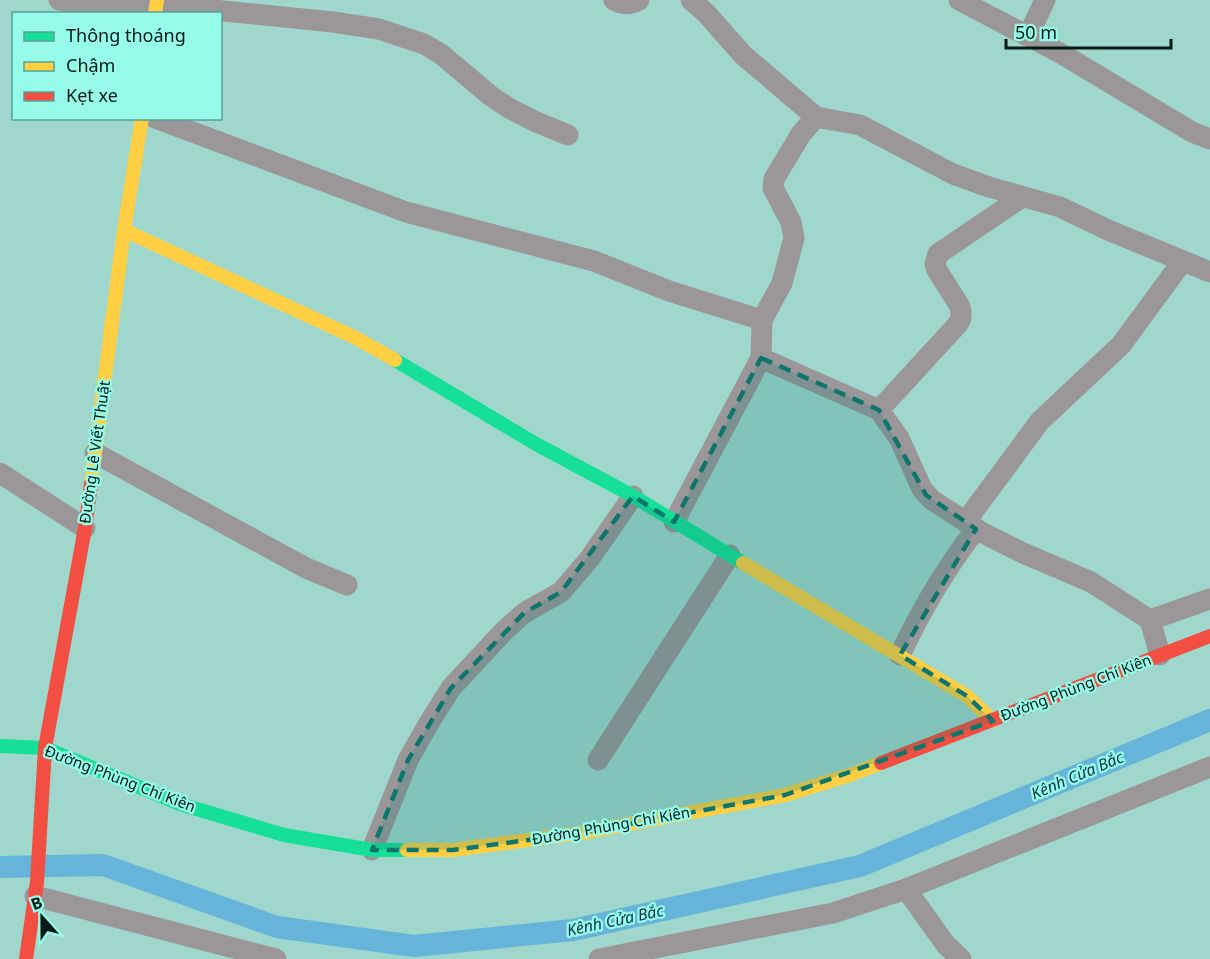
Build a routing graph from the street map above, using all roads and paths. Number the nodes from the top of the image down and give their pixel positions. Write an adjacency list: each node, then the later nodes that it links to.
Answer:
1 (59, 0): 7 (street)
2 (614, 0): 3 (street)
3 (639, 0)
4 (692, 0): 9 (street)
5 (959, 0): 8 (street)
6 (1045, 0): 8 (street)
7 (156, 7): 12 (street)
8 (1028, 36): 13 (street)
9 (816, 117): 14 (street); 18 (street)
10 (142, 120): 15 (street, Đường Lê Viết Thuật)
11 (160, 120): 18 (street)
12 (568, 135)
13 (1210, 139)
14 (1022, 197): 16 (street); 20 (street)
15 (124, 230): 21 (street, Đường Lê Viết Thuật); 23 (street)
16 (1182, 262): 17 (street); 25 (street)
17 (1210, 272)
18 (762, 320): 19 (street)
19 (761, 358): 20 (street); 24 (street)
20 (879, 410): 25 (street)
21 (95, 453): 26 (street, Đường Lê Viết Thuật); 28 (street)
22 (0, 473): 26 (street)
23 (633, 496): 24 (street); 39 (street)
24 (674, 522): 27 (street)
25 (971, 525): 30 (street); 32 (street)
26 (85, 528): 36 (street, Đường Lê Viết Thuật)
27 (730, 555): 32 (street); 37 (street)
28 (347, 585)
29 (1210, 599): 30 (street)
30 (1150, 620): 33 (street)
31 (1210, 636): 33 (street, Đường Phùng Chí Kiên)
32 (900, 655): 34 (street)
33 (1160, 655): 34 (street, Đường Phùng Chí Kiên)
34 (993, 721): 39 (street, Đường Phùng Chí Kiên)
35 (0, 746): 36 (street, Đường Phùng Chí Kiên)
36 (45, 748): 39 (street, Đường Phùng Chí Kiên); 40 (street, Đường Lê Viết Thuật)
37 (598, 760)
38 (1210, 767): 41 (street)
39 (372, 850)
40 (36, 889): 42 (street, Đường Lê Viết Thuật); 43 (street)
41 (906, 889): 44 (street); 45 (street)
42 (26, 959)
43 (276, 959)
44 (599, 959)
45 (961, 959)

